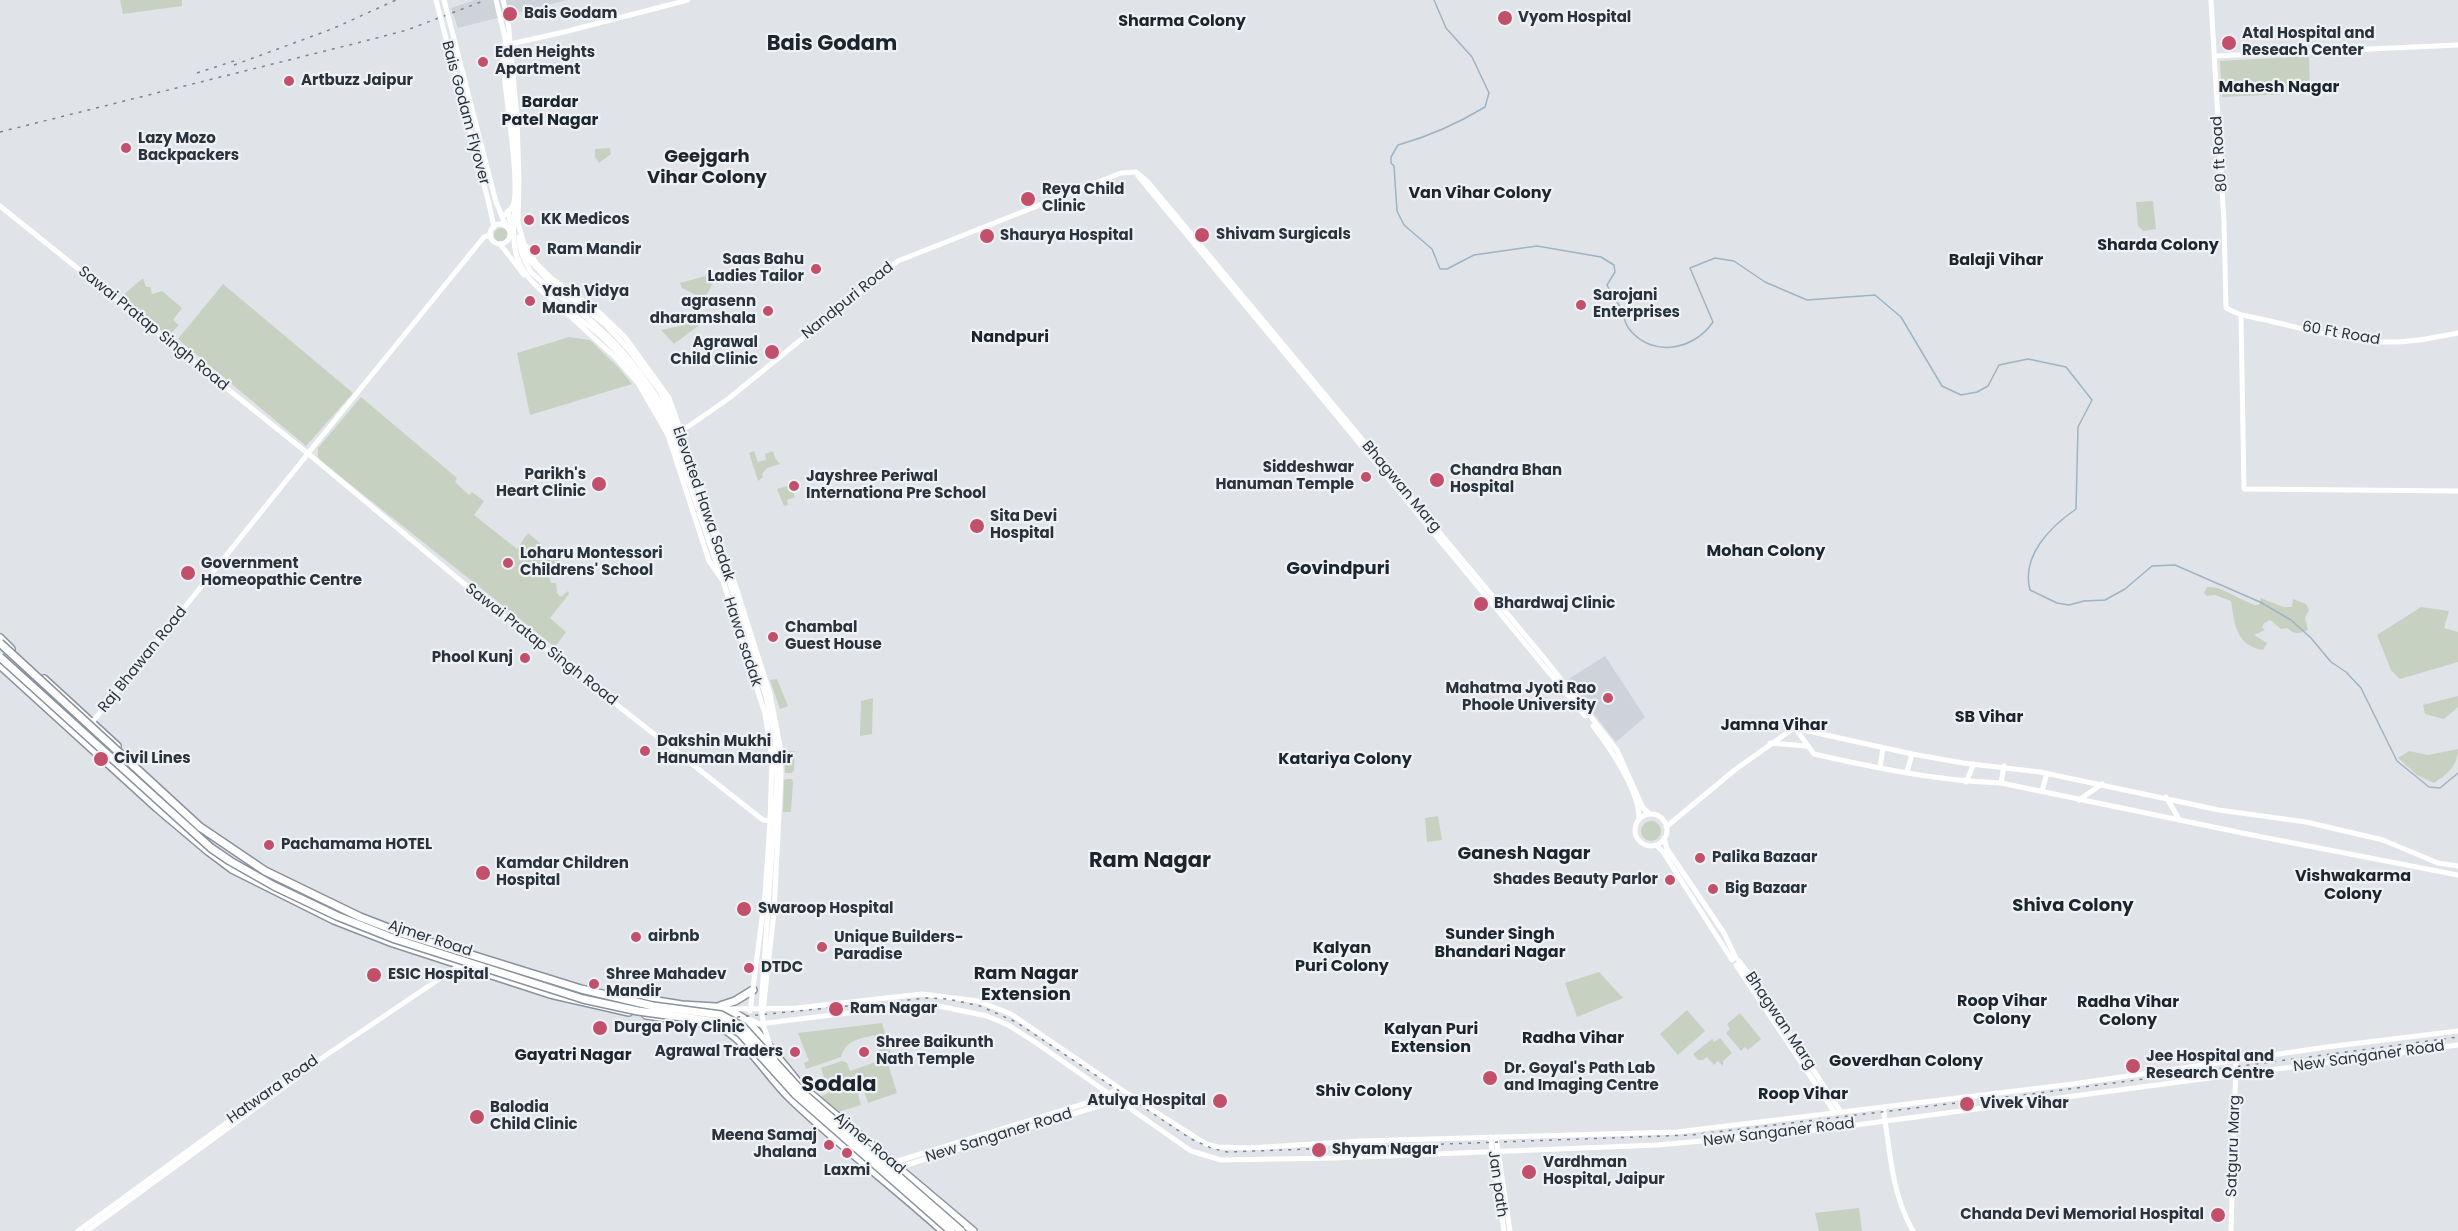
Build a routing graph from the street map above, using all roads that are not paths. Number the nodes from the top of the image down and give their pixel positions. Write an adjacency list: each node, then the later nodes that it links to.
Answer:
1 (436, 0): 14 (street, Bais Godam Flyover, bridge)
2 (444, 0): 12 (street, Bais Godam Flyover, bridge)
3 (496, 0): 28 (street, Elevated Hawa Sadak, bridge)
4 (503, 0): 13 (street, Elevated Hawa Sadak, bridge)
5 (688, 0): 11 (street)
6 (2211, 0): 8 (street, 80 ft Road)
7 (2458, 45): 8 (street)
8 (2214, 56): 20 (street, 80 ft Road)
9 (1136, 172): 23 (street, Nandpuri Road); 50 (street, Bhagwan Marg); 51 (street, Bhagwan Marg)
10 (0, 206): 26 (street, Sawai Pratap Singh Road)
11 (508, 211): 12 (street); 15 (street)
12 (502, 217): 15 (street, Bais Godam Flyover)
13 (518, 223): 24 (street, bridge); 74 (street, Elevated Hawa Sadak, bridge)
14 (494, 227): 15 (street); 16 (street)
15 (509, 229): 17 (street); 18 (street, Hawa sadak)
16 (489, 235): 17 (street); 26 (street, Raj Bhawan Road)
17 (500, 244): 19 (street, Hawa sadak)
18 (571, 292): 19 (street); 23 (street, Hawa sadak)
19 (559, 307): 25 (street, Hawa sadak)
20 (2226, 308): 21 (street, 60 Ft Road)
21 (2241, 315): 22 (street, 60 Ft Road); 27 (street)
22 (2458, 333)
23 (682, 430): 24 (street, Nandpuri Road); 54 (street, Hawa sadak)
24 (675, 433): 25 (street, Nandpuri Road)
25 (668, 435): 28 (street, Hawa sadak)
26 (308, 454): 32 (street, Raj Bhawan Road); 53 (street, Sawai Pratap Singh Road)
27 (2458, 491)
28 (723, 581): 53 (street, Hawa sadak)
29 (0, 640): 32 (highway, Ajmer Road); 74 (highway, bridge)
30 (0, 657): 95 (highway, bridge)
31 (0, 664): 34 (highway, Ajmer Road)
32 (93, 723): 34 (street, Raj Bhawan Road); 60 (highway, Ajmer Road)
33 (1794, 728): 35 (street); 36 (street); 37 (street)
34 (80, 738): 62 (highway, Ajmer Road)
35 (1770, 744): 36 (street); 55 (street)
36 (1806, 746): 41 (street)
37 (1883, 748): 38 (street); 41 (street)
38 (1912, 754): 39 (street); 42 (street)
39 (1974, 764): 40 (street); 44 (street)
40 (2004, 766): 43 (street); 45 (street)
41 (1880, 767): 42 (street)
42 (1907, 772): 44 (street)
43 (2047, 773): 46 (street); 47 (street)
44 (1965, 782): 45 (street)
45 (2001, 783): 47 (street)
46 (2102, 784): 48 (street); 49 (street)
47 (2042, 791): 49 (street)
48 (2166, 797): 52 (street); 58 (street)
49 (2079, 800): 52 (street)
50 (1650, 814): 51 (street); 55 (street)
51 (1639, 819): 57 (street)
52 (2179, 819): 59 (street)
53 (770, 821): 54 (street, Sawai Pratap Singh Road); 63 (street, Hawa sadak)
54 (779, 822): 66 (street, Hawa sadak)
55 (1666, 827): 56 (street)
56 (1664, 838): 57 (street); 61 (street, Bhagwan Marg)
57 (1656, 845): 61 (street, Bhagwan Marg)
58 (2458, 866)
59 (2458, 874)
60 (469, 952): 62 (street, Hatwara Road); 64 (highway, Ajmer Road)
61 (1736, 961): 81 (street, Bhagwan Marg); 82 (street, Bhagwan Marg)
62 (461, 966): 71 (highway, Ajmer Road); 76 (street, Hatwara Road)
63 (753, 990): 64 (highway); 67 (street, Hawa sadak)
64 (714, 1007): 65 (highway, Ajmer Road)
65 (726, 1009): 67 (street, New Sanganer Road); 68 (highway, Ajmer Road)
66 (764, 1009): 67 (street, New Sanganer Road); 69 (street); 78 (street, New Sanganer Road)
67 (750, 1010): 68 (street, Hawa sadak)
68 (749, 1021): 69 (highway, Ajmer Road); 71 (street, Hawa sadak)
69 (757, 1027): 73 (street); 79 (street, New Sanganer Road); 88 (highway, Ajmer Road)
70 (2458, 1031): 75 (street, New Sanganer Road)
71 (740, 1041): 73 (highway, Ajmer Road)
72 (2458, 1045): 77 (street, New Sanganer Road)
73 (746, 1048): 90 (highway, Ajmer Road)
74 (775, 1060): 96 (highway, bridge)
75 (2236, 1060): 77 (street, Satguru Marg); 80 (street, New Sanganer Road)
76 (301, 1072): 92 (street, Hatwara Road); 93 (street)
77 (2237, 1075): 83 (street, New Sanganer Road); 101 (street, Satguru Marg)
78 (1119, 1088): 79 (street, New Sanganer Road); 85 (street, New Sanganer Road)
79 (1112, 1096): 87 (street, New Sanganer Road); 88 (street, New Sanganer Road); 89 (street, New Sanganer Road)
80 (1883, 1107): 81 (street, New Sanganer Road); 83 (street)
81 (1841, 1112): 82 (street, New Sanganer Road)
82 (1834, 1113): 84 (street, New Sanganer Road)
83 (1886, 1121): 86 (street, New Sanganer Road); 100 (street)
84 (1493, 1137): 85 (street, New Sanganer Road); 86 (street)
85 (1237, 1148): 87 (street)
86 (1495, 1151): 87 (street, New Sanganer Road); 98 (street, Jan path); 99 (street, Jan path)
87 (1236, 1161)
88 (891, 1162): 89 (highway, Ajmer Road); 90 (street, New Sanganer Road)
89 (899, 1169): 91 (street, New Sanganer Road); 97 (highway, Ajmer Road)
90 (878, 1173): 91 (highway, Ajmer Road)
91 (886, 1181): 94 (highway, Ajmer Road)
92 (78, 1231)
93 (87, 1231)
94 (943, 1231)
95 (951, 1231)
96 (961, 1231)
97 (973, 1231)
98 (1504, 1231)
99 (1510, 1231)
100 (1913, 1231)
101 (2231, 1231)

